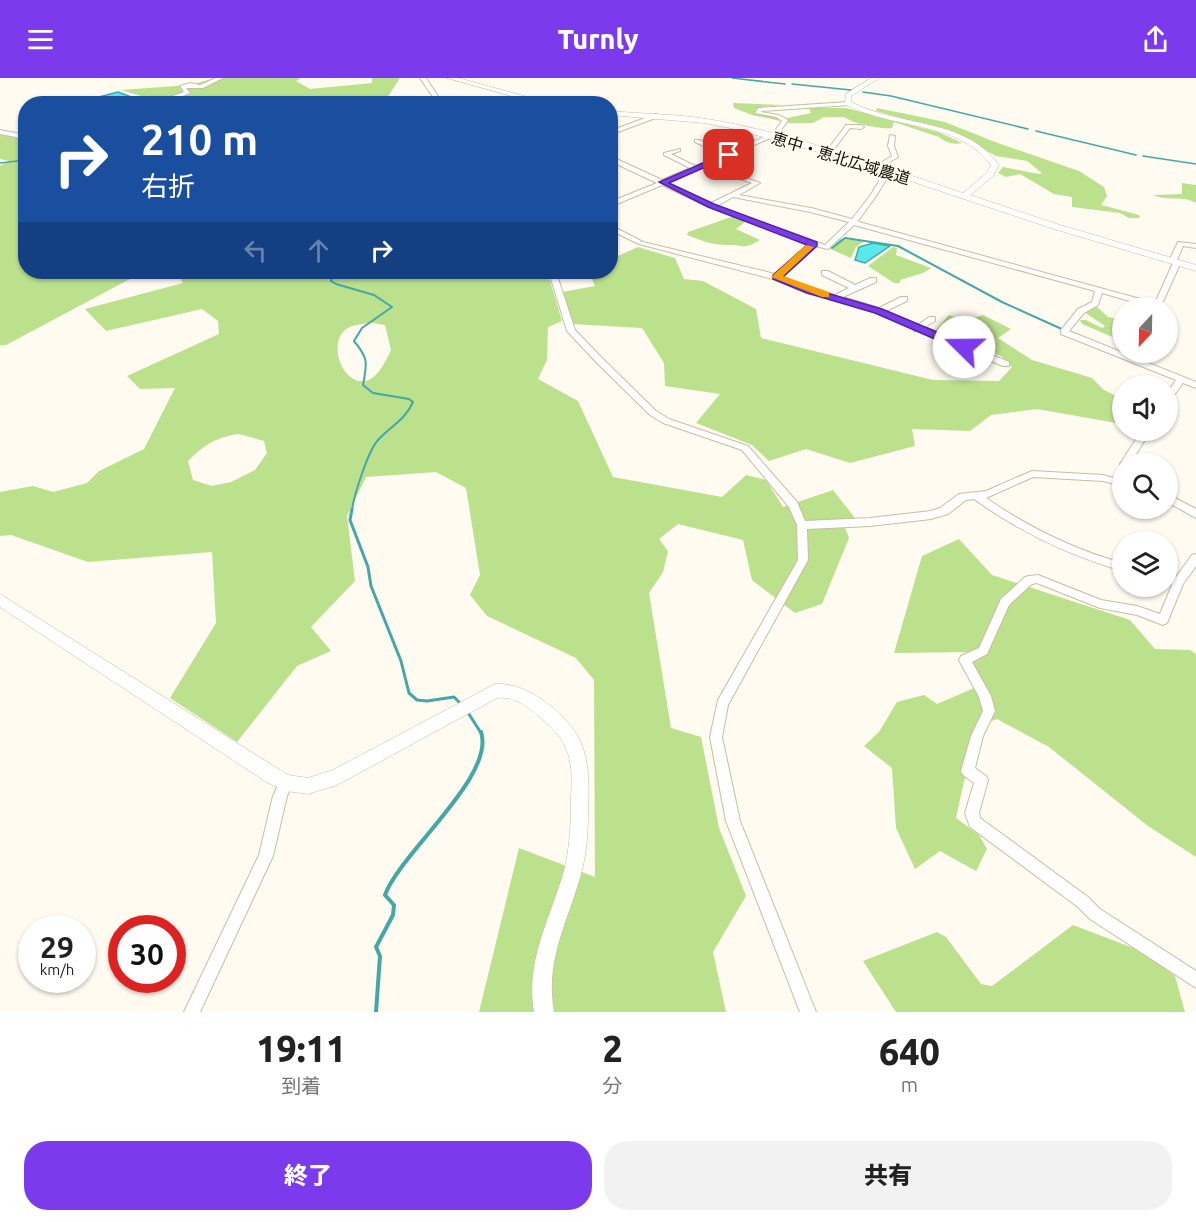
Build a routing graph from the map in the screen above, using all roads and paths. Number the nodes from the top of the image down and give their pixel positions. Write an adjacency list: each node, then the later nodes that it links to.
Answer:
1 (220, 78): 5 (street)
2 (423, 78): 6 (street)
3 (450, 78): 7 (street)
4 (876, 78): 8 (street)
5 (177, 96)
6 (435, 96)
7 (520, 96)
8 (848, 104): 16 (street); 28 (street)
9 (618, 113): 10 (street, 恵中・恵北広域農道)
10 (656, 116): 12 (street); 16 (street, 恵中・恵北広域農道)
11 (861, 127): 19 (street)
12 (618, 130)
13 (0, 132): 14 (street)
14 (18, 135)
15 (892, 136): 23 (street)
16 (771, 138): 19 (street, 恵中・恵北広域農道); 20 (street)
17 (698, 141): 20 (street)
18 (678, 150): 24 (street)
19 (829, 152): 23 (street, 恵中・恵北広域農道)
20 (729, 155): 22 (street)
21 (618, 162): 26 (street)
22 (705, 165): 24 (street); 27 (street)
23 (877, 167): 25 (street, 恵中・恵北広域農道)
24 (696, 169): 26 (street)
25 (890, 171): 28 (street, 恵中・恵北広域農道); 31 (street)
26 (663, 182): 29 (street); 30 (street)
27 (731, 195): 30 (street); 31 (street)
28 (963, 197): 35 (street, 恵中・恵北広域農道)
29 (618, 202)
30 (711, 206): 33 (street)
31 (855, 222): 33 (street); 42 (street)
32 (618, 231): 38 (street)
33 (813, 244): 38 (street)
34 (1196, 246): 35 (street)
35 (1175, 262): 36 (street, 恵中・恵北広域農道); 42 (street)
36 (1196, 268)
37 (825, 273): 41 (street)
38 (776, 277): 43 (street)
39 (554, 279): 56 (street)
40 (873, 280): 41 (street)
41 (855, 288): 43 (street)
42 (1099, 290): 49 (street)
43 (836, 297): 45 (street)
44 (904, 299): 45 (street)
45 (880, 311): 47 (street)
46 (932, 319): 47 (street)
47 (917, 329): 48 (street)
48 (1006, 364)
49 (1181, 380): 50 (street); 51 (street)
50 (1178, 384)
51 (1196, 386)
52 (1112, 481): 53 (street)
53 (977, 496): 56 (street); 58 (street)
54 (1178, 504): 55 (street)
55 (1196, 514)
56 (802, 525): 66 (street)
57 (1195, 560): 59 (street)
58 (1112, 564)
59 (1178, 576)
60 (1169, 597): 63 (street)
61 (0, 600): 62 (street)
62 (286, 783): 64 (street); 65 (street)
63 (1196, 980)
64 (192, 1012)
65 (544, 1012)
66 (808, 1012)

